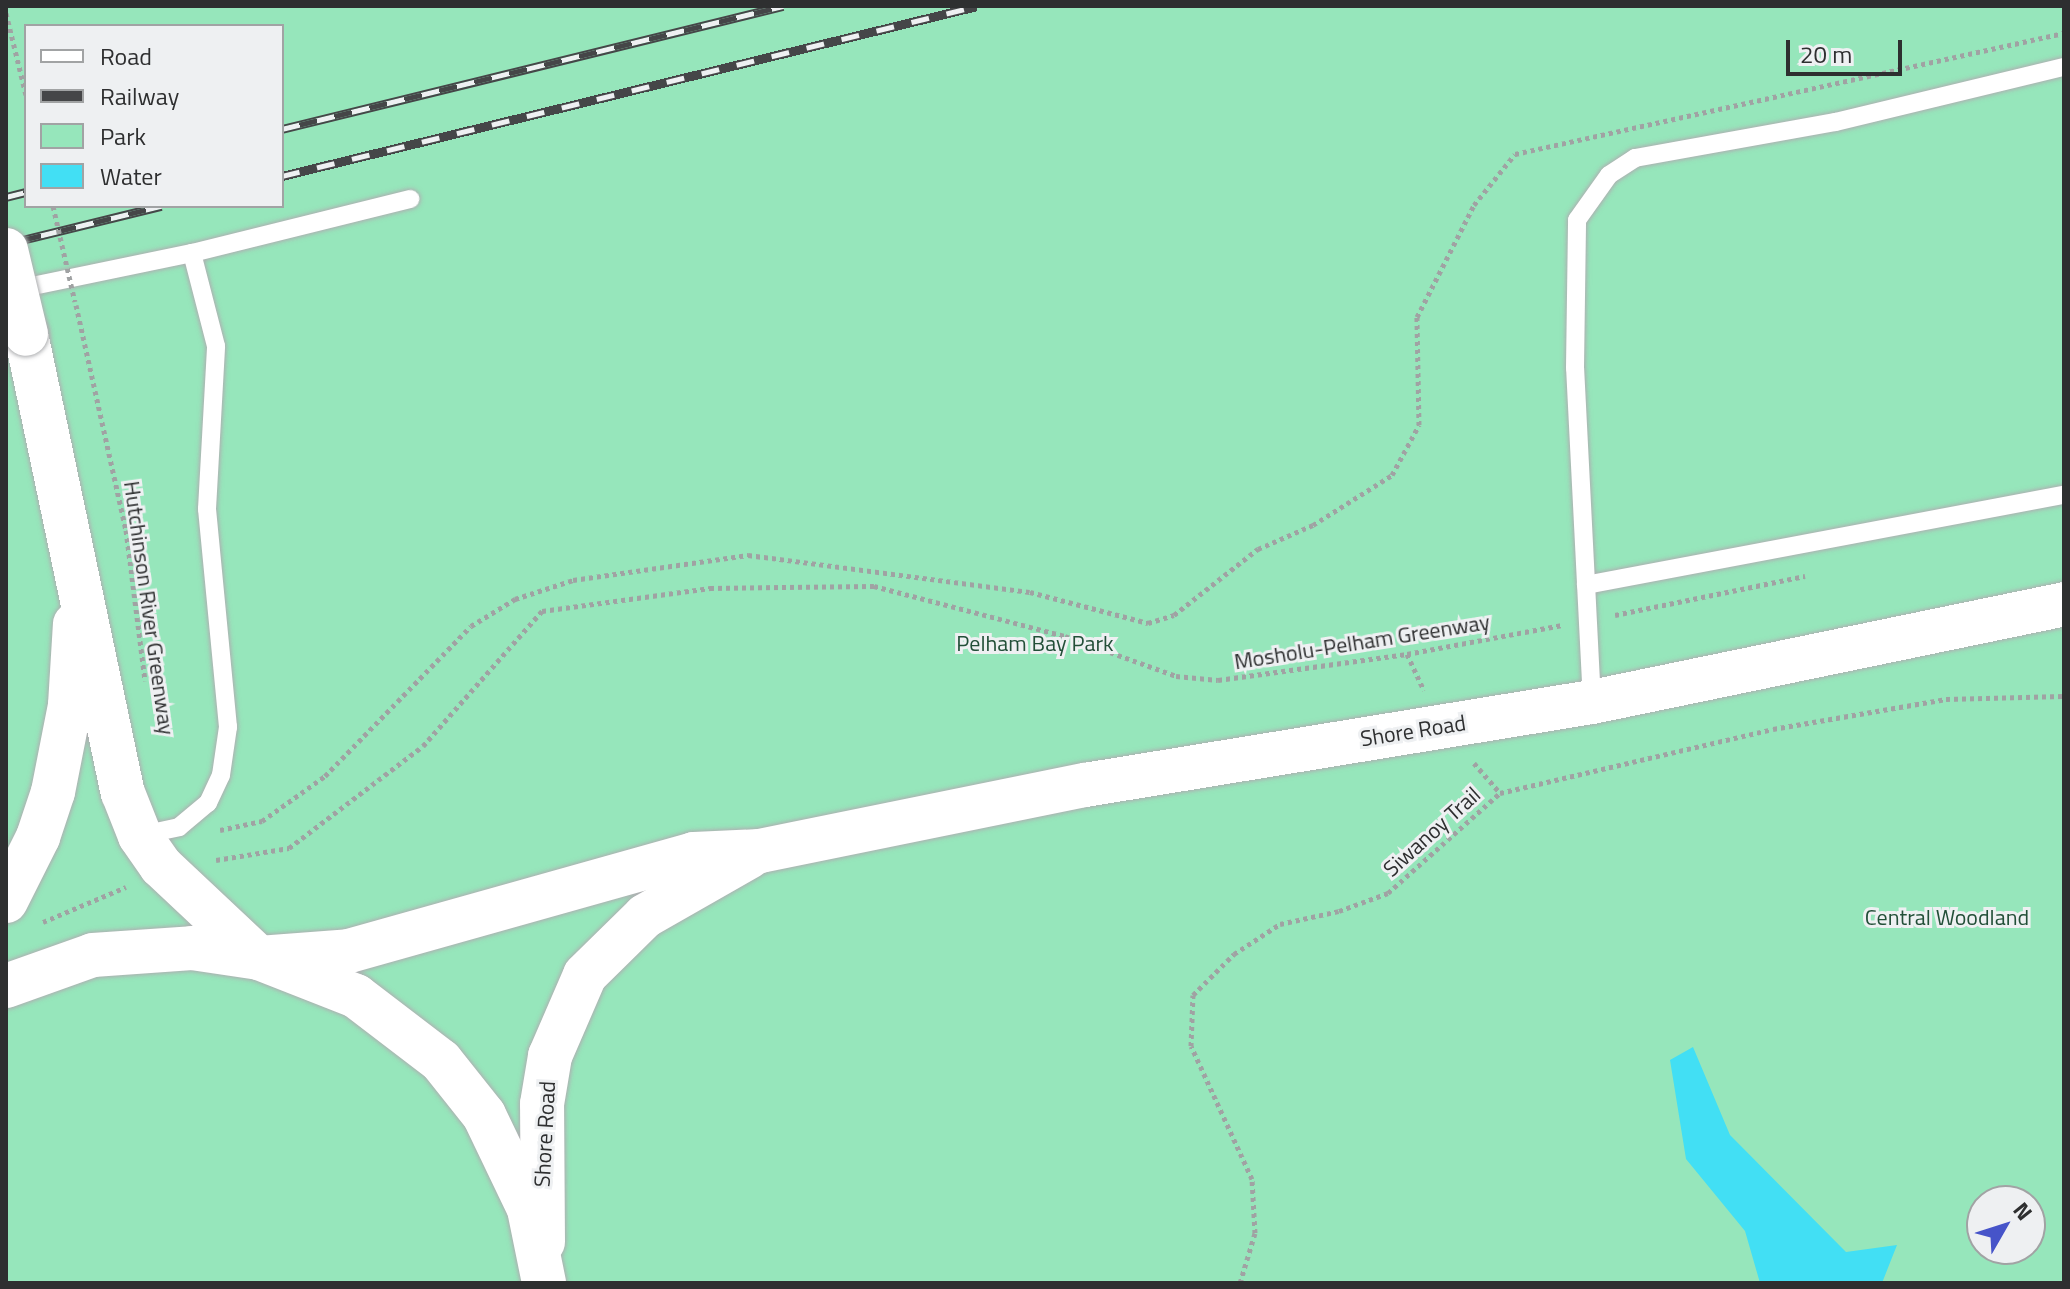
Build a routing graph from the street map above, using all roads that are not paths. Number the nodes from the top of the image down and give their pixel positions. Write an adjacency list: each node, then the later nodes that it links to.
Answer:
1 (2064, 67): 8 (lane)
2 (410, 199): 4 (lane)
3 (6, 250): 7 (main road, bridge)
4 (192, 253): 5 (lane); 11 (lane)
5 (6, 291)
6 (2064, 495): 8 (lane)
7 (76, 578): 11 (main road); 13 (main road)
8 (1586, 585): 10 (lane)
9 (2064, 604): 10 (main road, Shore Road)
10 (1592, 702): 12 (main road, Shore Road)
11 (159, 831): 14 (main road)
12 (760, 851): 14 (main road, Shore Road); 16 (main road, Shore Road)
13 (23, 912)
14 (259, 958): 15 (main road); 16 (main road)
15 (6, 986)
16 (544, 1280)

